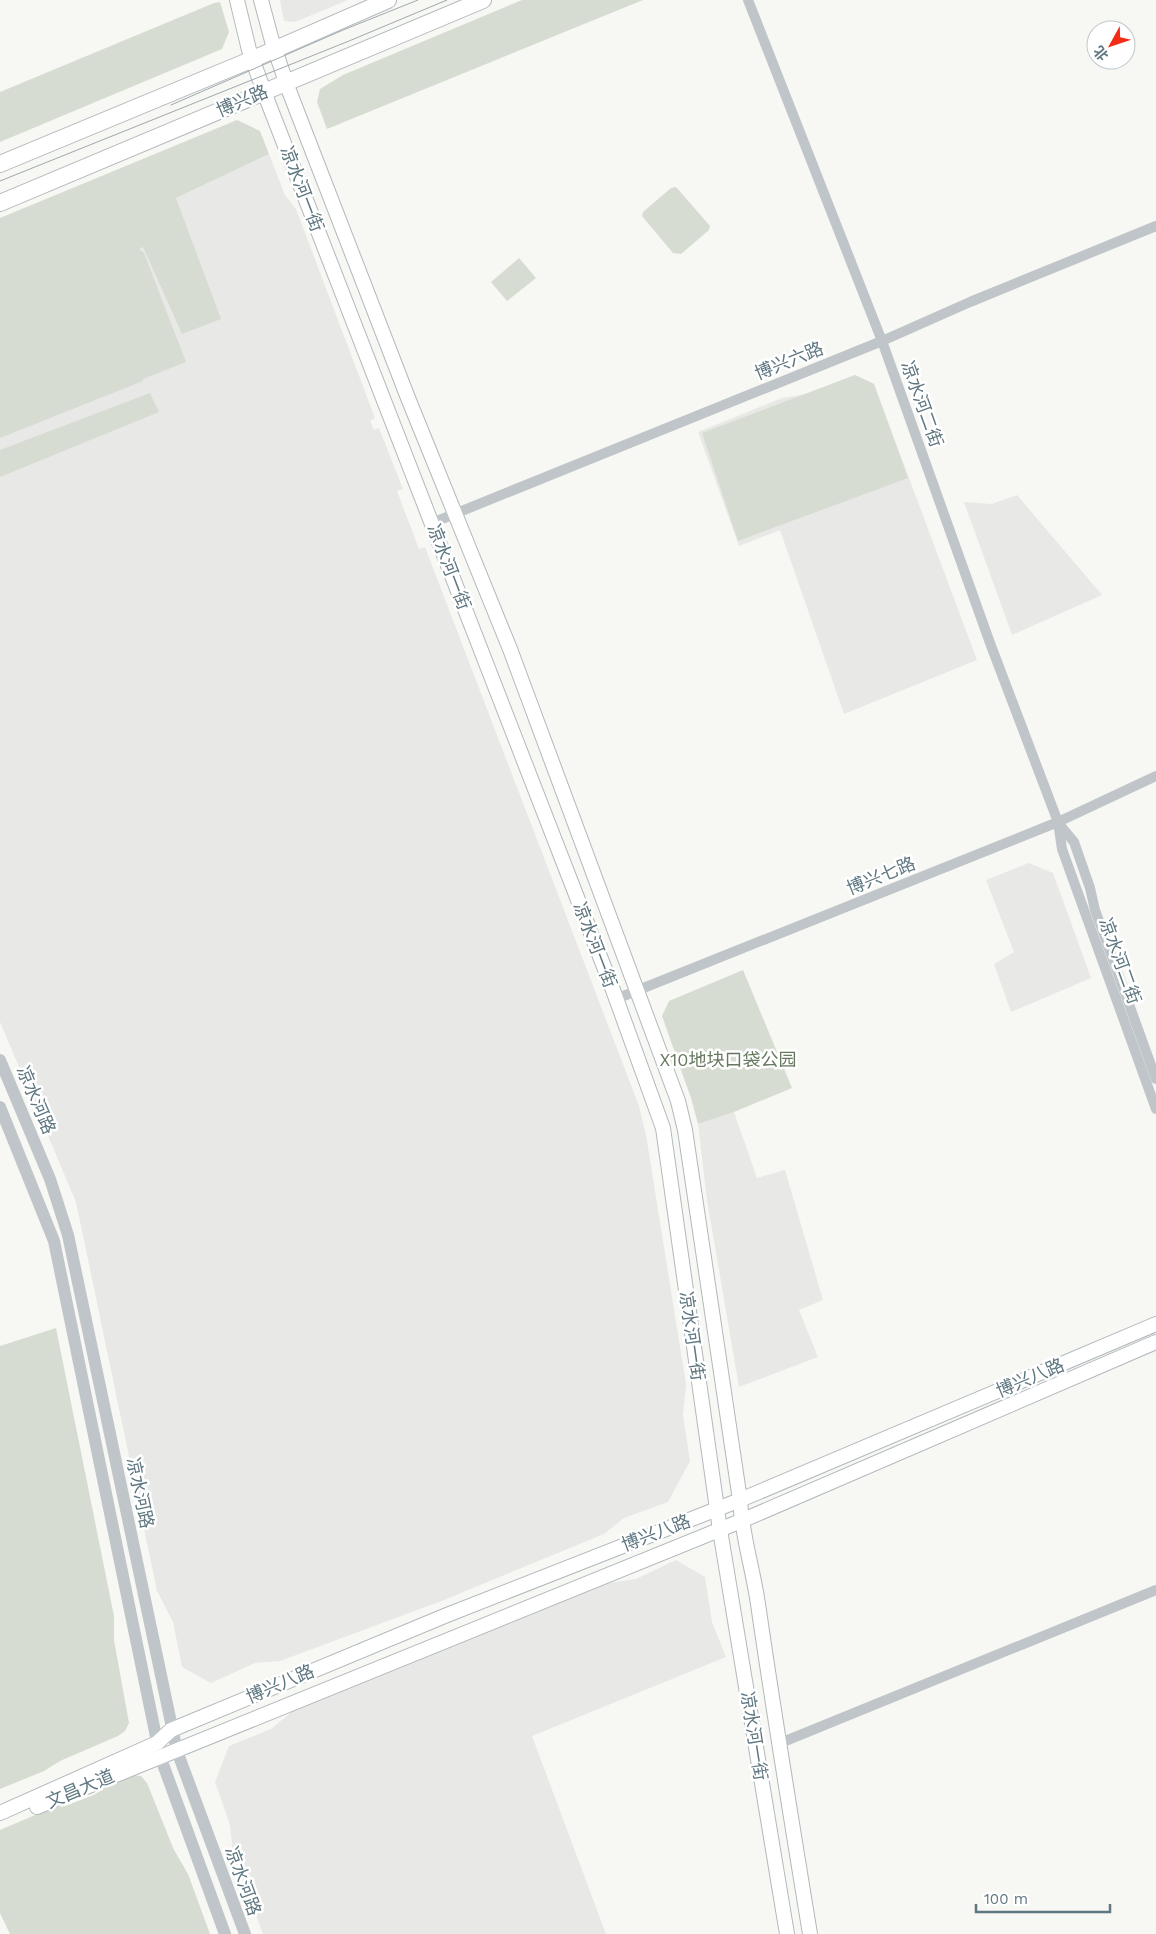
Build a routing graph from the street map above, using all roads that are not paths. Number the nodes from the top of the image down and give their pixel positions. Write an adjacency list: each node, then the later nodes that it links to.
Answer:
1 (237, 0): 7 (main road, 凉水河一街)
2 (261, 0): 6 (main road, 凉水河一街)
3 (388, 0): 6 (main road, 博兴路)
4 (483, 0): 8 (main road, 博兴路)
5 (748, 0): 13 (street, 凉水河二街)
6 (274, 49): 7 (main road, 博兴路); 8 (main road, 凉水河一街)
7 (253, 59): 9 (main road, 凉水河一街); 10 (main road, 博兴路)
8 (287, 83): 9 (main road, 博兴路); 14 (main road, 凉水河一街)
9 (265, 91): 11 (main road, 博兴路); 15 (main road, 凉水河一街)
10 (0, 164)
11 (0, 202)
12 (1156, 226): 13 (street, 博兴六路)
13 (882, 341): 14 (street, 博兴六路); 17 (street, 凉水河二街)
14 (454, 514): 15 (street, 博兴六路); 18 (main road, 凉水河一街)
15 (432, 523): 19 (main road, 凉水河一街)
16 (1156, 776): 17 (street, 博兴七路)
17 (1058, 822): 18 (street, 博兴七路); 23 (street, 凉水河二街); 25 (street, 凉水河二街)
18 (637, 990): 19 (street, 博兴七路); 20 (main road, 凉水河一街)
19 (616, 999): 21 (main road, 凉水河一街)
20 (654, 1036): 21 (main road); 28 (main road, 凉水河一街)
21 (631, 1042): 29 (main road, 凉水河一街)
22 (0, 1060): 33 (street, 凉水河路)
23 (1156, 1079)
24 (0, 1107): 35 (street, 凉水河路)
25 (1156, 1109)
26 (1156, 1324): 28 (main road, 博兴八路)
27 (1156, 1342): 30 (main road, 博兴八路)
28 (740, 1500): 29 (main road, 博兴八路); 30 (main road, 凉水河一街)
29 (717, 1509): 31 (main road, 凉水河一街); 33 (main road, 博兴八路)
30 (741, 1521): 31 (main road, 博兴八路); 34 (main road, 凉水河一街)
31 (720, 1530): 36 (main road, 博兴八路); 41 (main road, 凉水河一街)
32 (1156, 1590): 34 (street)
33 (171, 1730): 35 (main road, 博兴八路); 36 (street, 凉水河路)
34 (778, 1744): 42 (main road, 凉水河一街)
35 (159, 1750): 36 (main road, 博兴八路); 37 (main road, 文昌大道); 38 (main road, 文昌大道); 39 (street, 凉水河路)
36 (177, 1751): 40 (street, 凉水河路)
37 (0, 1813)
38 (0, 1822)
39 (225, 1934)
40 (244, 1934)
41 (787, 1934)
42 (810, 1934)

